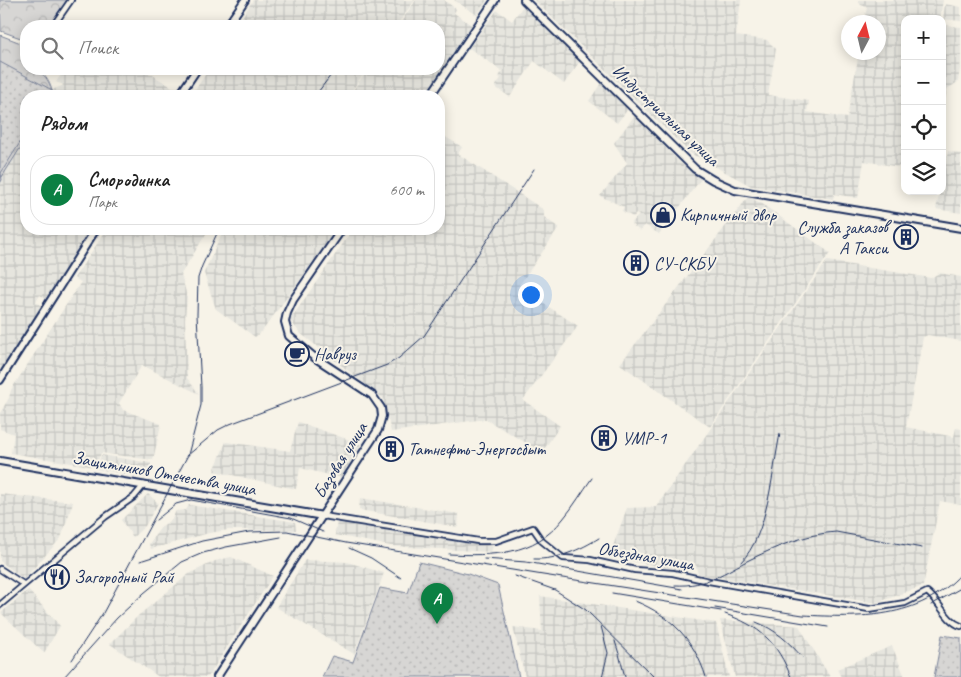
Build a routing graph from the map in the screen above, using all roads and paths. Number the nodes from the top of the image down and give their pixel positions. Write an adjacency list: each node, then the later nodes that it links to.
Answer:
1 (71, 0): 5 (street)
2 (245, 0): 6 (street)
3 (495, 0): 7 (street)
4 (524, 0): 12 (street, Индустриальная улица)
5 (57, 20)
6 (231, 20)
7 (445, 74)
8 (193, 75): 10 (street)
9 (444, 75): 11 (street)
10 (183, 90)
11 (434, 90)
12 (961, 228)
13 (92, 235): 15 (street)
14 (338, 235): 18 (street, Базовая улица)
15 (0, 380)
16 (0, 461): 17 (street, Защитников Отечества улица)
17 (144, 485): 18 (street, Защитников Отечества улица); 20 (street)
18 (323, 516): 22 (street, Объездная улица); 23 (street, Базовая улица)
19 (0, 569): 20 (street)
20 (23, 584): 21 (street)
21 (0, 605)
22 (961, 626)
23 (217, 677)

